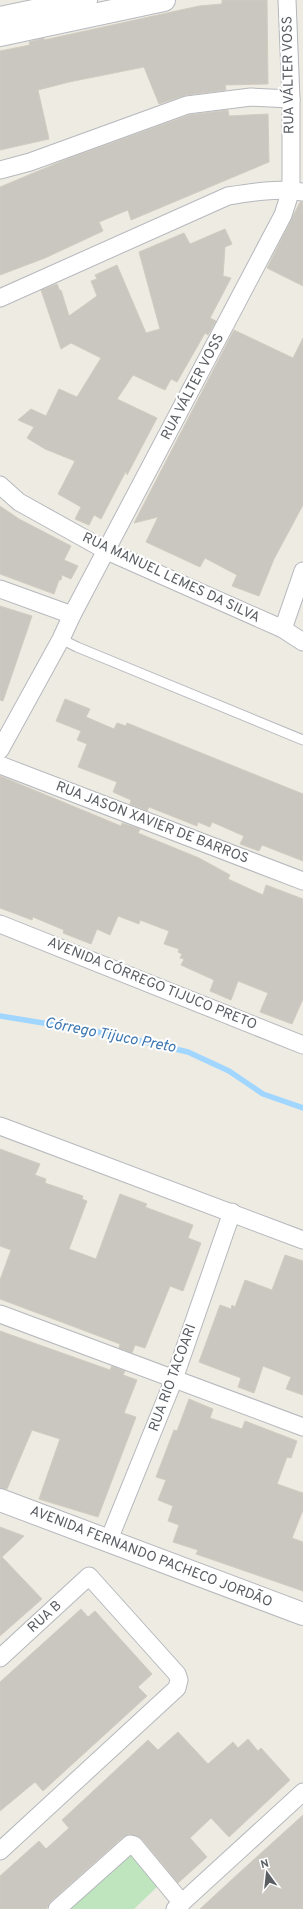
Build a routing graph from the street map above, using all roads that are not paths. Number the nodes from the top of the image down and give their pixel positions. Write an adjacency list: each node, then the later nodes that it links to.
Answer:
1 (86, 0): 4 (street)
2 (164, 0): 5 (street)
3 (287, 0): 6 (street, RUA VÁLTER VOSS)
4 (0, 18)
5 (0, 36)
6 (291, 99): 7 (street, RUA VÁLTER VOSS); 8 (street)
7 (297, 144): 9 (street, RUA VÁLTER VOSS)
8 (0, 170)
9 (297, 191): 10 (street); 12 (street, RUA VÁLTER VOSS)
10 (0, 298)
11 (0, 485): 12 (street, RUA MANUEL LEMES DA SILVA)
12 (107, 551): 15 (street, RUA VÁLTER VOSS); 16 (street, RUA MANUEL LEMES DA SILVA)
13 (303, 571): 16 (street)
14 (0, 589): 15 (street)
15 (72, 616): 17 (street, RUA VÁLTER VOSS)
16 (282, 629): 18 (street, RUA MANUEL LEMES DA SILVA)
17 (61, 639): 19 (lane); 20 (street, RUA VÁLTER VOSS)
18 (303, 642)
19 (303, 740)
20 (0, 750)
21 (0, 764): 22 (street, RUA JASON XAVIER DE BARROS)
22 (303, 881)
23 (0, 924): 24 (street, AVENIDA CÓRREGO TIJUCO PRETO)
24 (303, 1045)
25 (0, 1126): 26 (street)
26 (232, 1212): 27 (street); 29 (street, RUA RIO TACOARI)
27 (303, 1240)
28 (0, 1314): 29 (street)
29 (174, 1379): 30 (street); 32 (street, RUA RIO TACOARI)
30 (303, 1427)
31 (0, 1500): 32 (street, AVENIDA FERNANDO PACHECO JORDÃO)
32 (108, 1542): 33 (street, AVENIDA FERNANDO PACHECO JORDÃO)
33 (303, 1614)
34 (0, 1658): 36 (street, RUA B)
35 (303, 1792): 37 (street)
36 (0, 1851)
37 (178, 1906): 38 (street)
38 (57, 1909)

